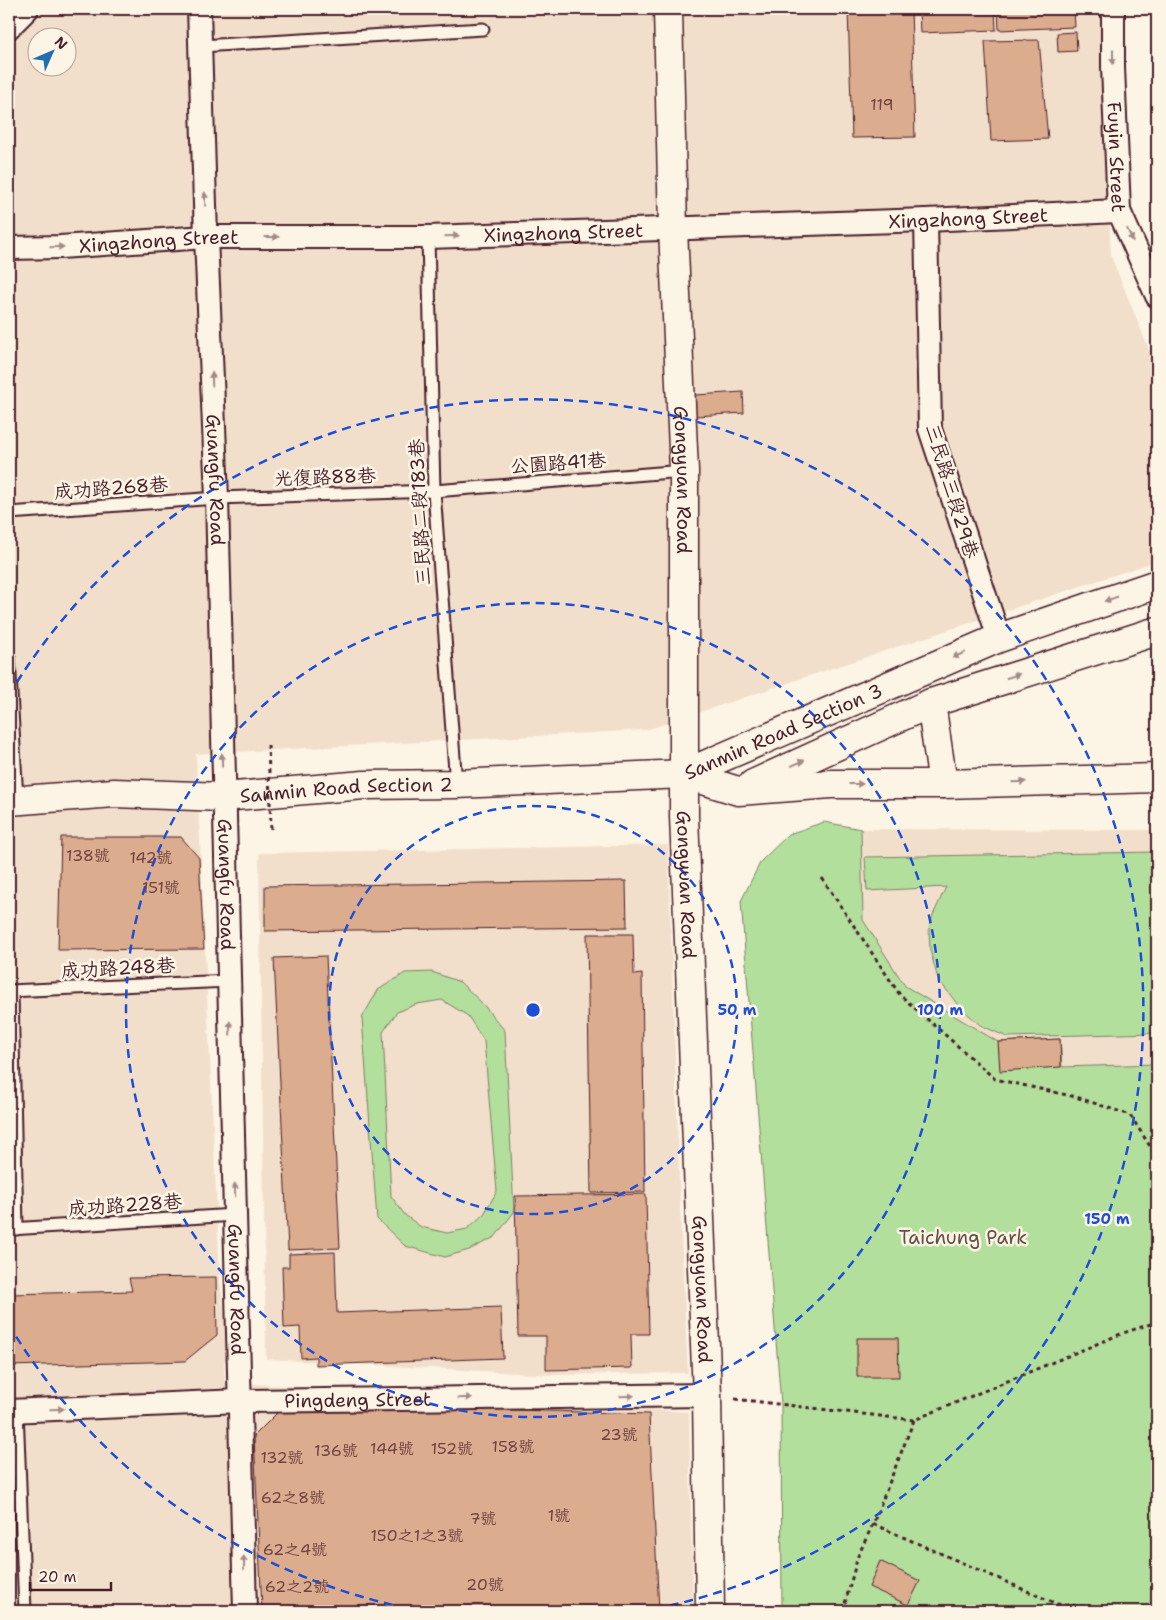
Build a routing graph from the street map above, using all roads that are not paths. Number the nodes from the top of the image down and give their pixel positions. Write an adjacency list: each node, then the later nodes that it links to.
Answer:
1 (27, 9): 5 (street)
2 (199, 9): 7 (street, Guangfu Road)
3 (668, 9): 10 (main road, Gongyuan Road)
4 (1113, 9): 8 (street, Fuyin Street, one-way to 8)
5 (9, 27)
6 (483, 29): 7 (lane)
7 (201, 46): 11 (street, Guangfu Road, one-way to 7)
8 (1120, 211): 9 (street, Xingzhong Street); 14 (street, Fuyin Street, one-way to 14)
9 (926, 220): 10 (street, Xingzhong Street); 21 (street, 三民路三段29巷)
10 (673, 229): 12 (street, Xingzhong Street, one-way to 10); 15 (main road, Gongyuan Road)
11 (206, 237): 12 (street, Xingzhong Street, one-way to 12); 13 (street, Xingzhong Street, one-way to 11); 17 (street, Guangfu Road, one-way to 11)
12 (428, 237): 16 (lane, 三民路二段183巷)
13 (9, 248)
14 (1157, 296)
15 (684, 471): 16 (lane, 公園路41巷); 24 (main road, Gongyuan Road)
16 (434, 491): 17 (lane, 光復路88巷); 26 (lane, 三民路二段183巷)
17 (216, 498): 18 (lane, 成功路268巷); 29 (street, Guangfu Road, one-way to 17)
18 (9, 513)
19 (1157, 584): 21 (main road, Sanmin Road Section 3, one-way to 21)
20 (1157, 631): 23 (main road, Sanmin Road Section 3, one-way to 20)
21 (998, 638): 24 (main road, Sanmin Road Section 3, one-way to 24)
22 (9, 657): 30 (lane)
23 (931, 702): 27 (main road); 28 (main road, Sanmin Road Section 3, one-way to 23)
24 (684, 774): 26 (main road, Sanmin Road Section 2); 28 (main road, Sanmin Road Section 3); 35 (main road, Gongyuan Road)
25 (1157, 778): 27 (main road, one-way to 25)
26 (456, 784): 29 (main road, Sanmin Road Section 2)
27 (943, 784): 28 (main road, one-way to 27)
28 (738, 790)
29 (223, 797): 30 (main road, Sanmin Road Section 2); 31 (street, Guangfu Road)
30 (13, 801)
31 (229, 981): 32 (lane, 成功路248巷); 33 (street, Guangfu Road, one-way to 31)
32 (10, 991): 34 (lane, 成功路228巷)
33 (235, 1215): 34 (lane, 成功路228巷); 36 (street, Guangfu Road)
34 (13, 1229)
35 (707, 1395): 36 (street, Pingdeng Street, one-way to 35); 40 (main road, Gongyuan Road)
36 (240, 1401): 37 (street, Pingdeng Street, one-way to 36); 39 (street, Guangfu Road, one-way to 36)
37 (13, 1411): 38 (lane)
38 (25, 1611)
39 (245, 1611)
40 (710, 1611)

